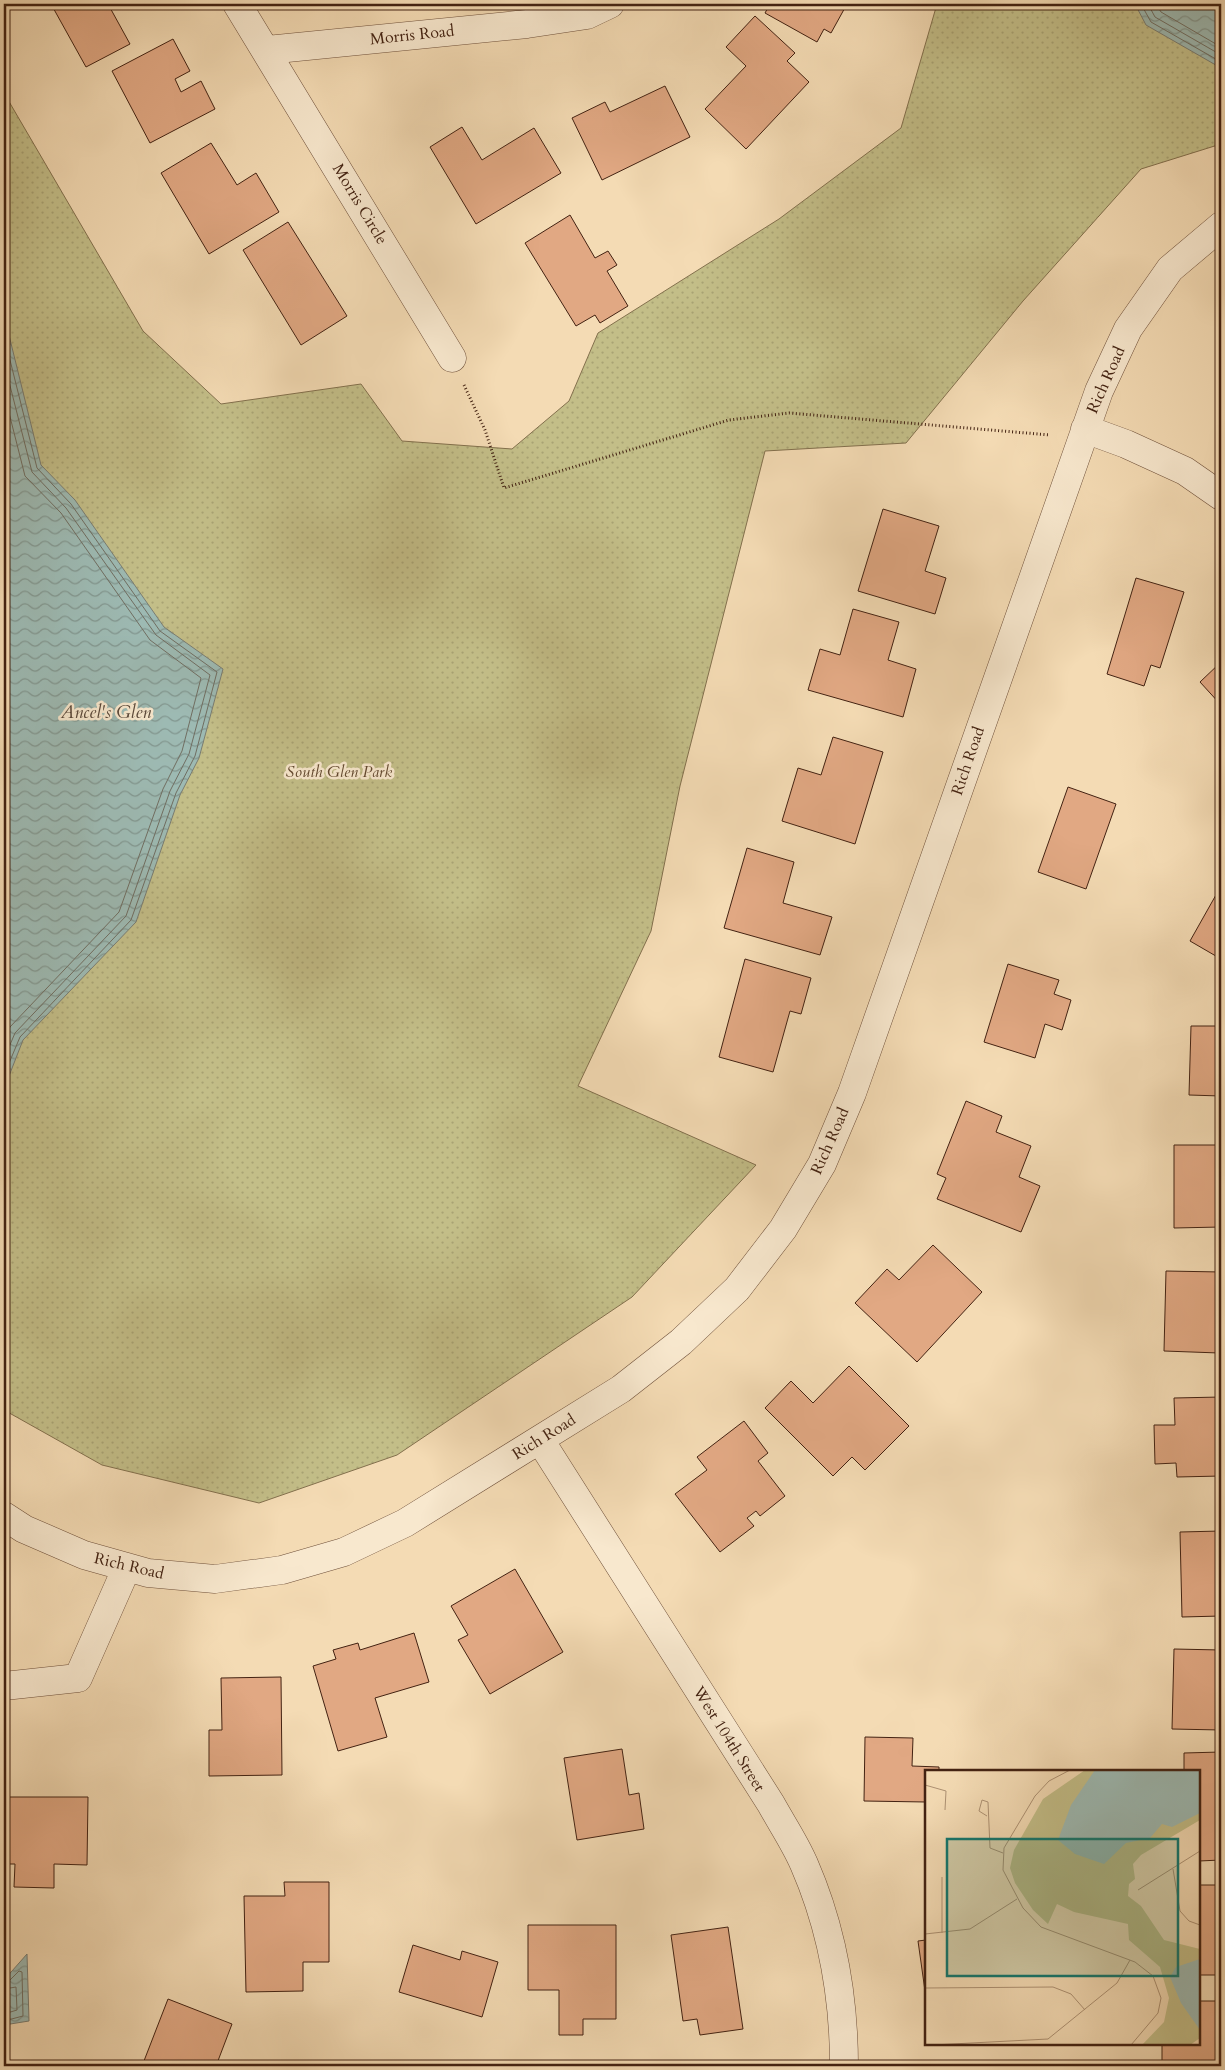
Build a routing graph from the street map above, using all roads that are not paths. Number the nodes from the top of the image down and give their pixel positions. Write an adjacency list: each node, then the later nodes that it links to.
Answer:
1 (237, 4): 3 (street)
2 (610, 4): 3 (street, Morris Road)
3 (267, 50): 5 (street, Morris Circle)
4 (1221, 226): 6 (street, Rich Road)
5 (452, 358)
6 (1083, 435): 7 (street); 8 (street, Rich Road)
7 (1221, 496)
8 (540, 1440): 10 (street, Rich Road); 12 (street, West 104th Street)
9 (4, 1516): 10 (street, Rich Road)
10 (127, 1567): 11 (street)
11 (4, 1686)
12 (844, 2066)

